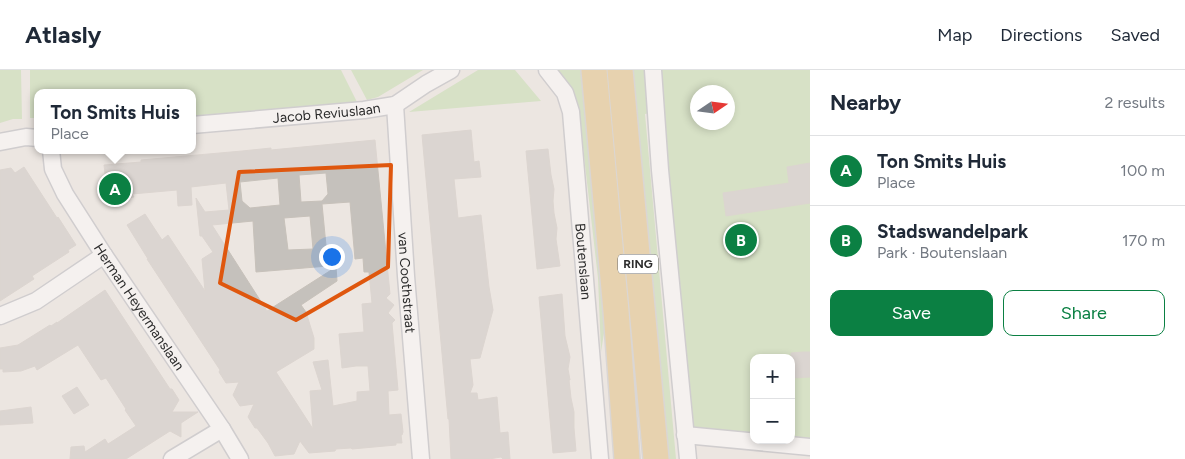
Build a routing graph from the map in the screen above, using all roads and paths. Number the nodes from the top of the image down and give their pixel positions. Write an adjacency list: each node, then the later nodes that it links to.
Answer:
1 (451, 70): 6 (street, Jacob Reviuslaan)
2 (547, 70): 19 (street, Boutenslaan)
3 (594, 70): 20 (main road, Boutenslaan / RING)
4 (620, 70): 21 (main road, RING)
5 (652, 70): 14 (street)
6 (395, 105): 7 (street, Jacob Reviuslaan); 18 (street, van Coothstraat)
7 (196, 125)
8 (34, 138): 9 (street)
9 (0, 142)
10 (51, 154): 11 (street, Herman Heyermanslaan)
11 (104, 255): 12 (street); 13 (street, Herman Heyermanslaan)
12 (0, 316)
13 (222, 429): 16 (street); 17 (street, Herman Heyermanslaan)
14 (685, 435): 15 (street); 22 (street)
15 (810, 447)
16 (172, 459)
17 (240, 459)
18 (421, 459)
19 (600, 459)
20 (627, 459)
21 (656, 459)
22 (688, 459)

